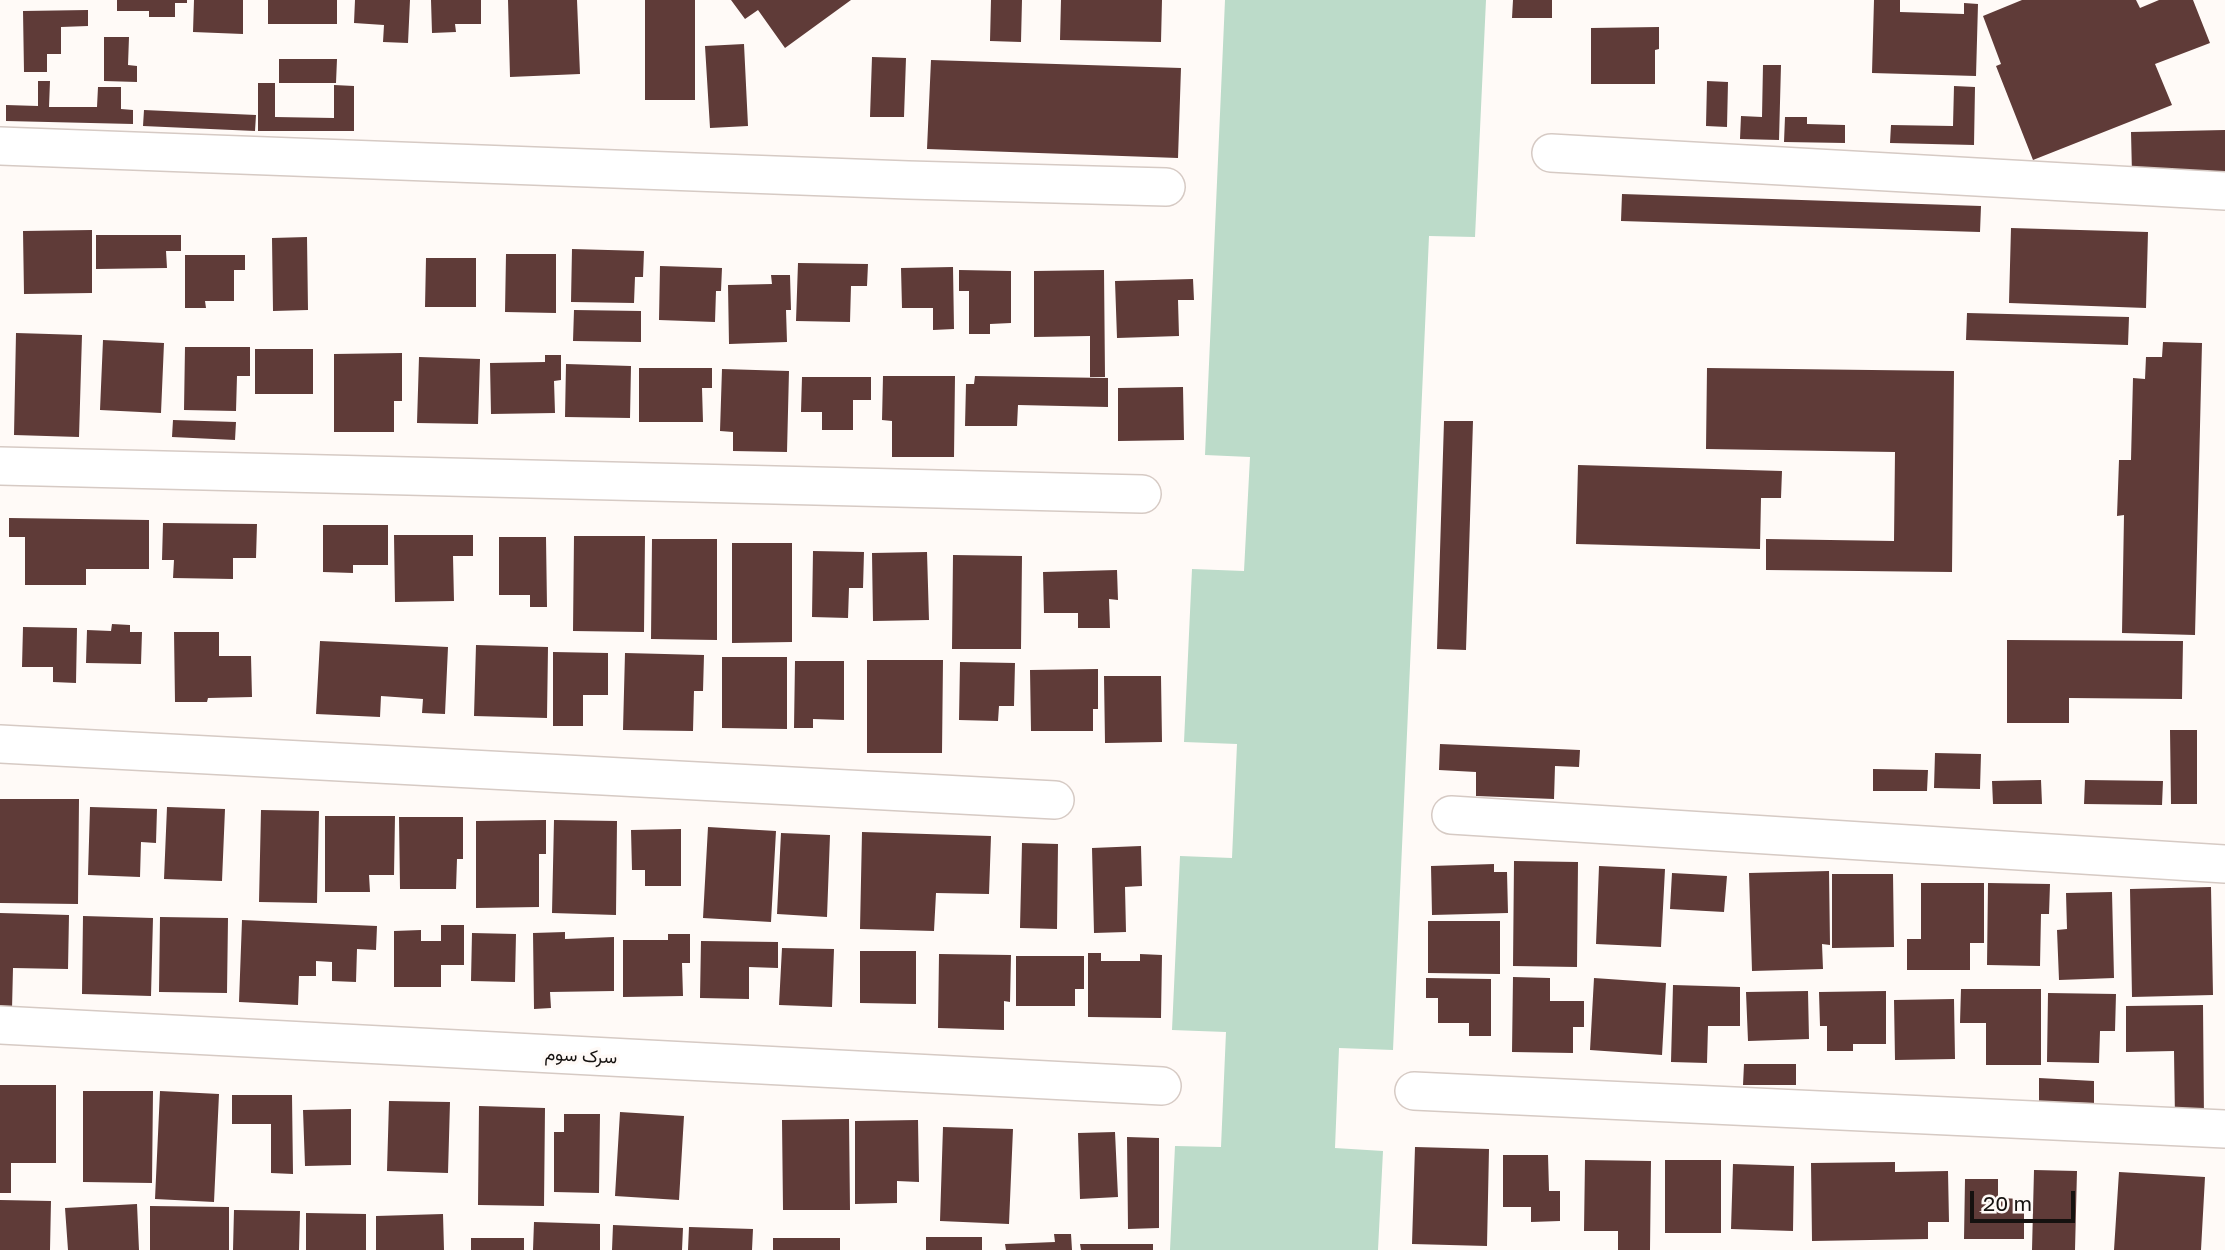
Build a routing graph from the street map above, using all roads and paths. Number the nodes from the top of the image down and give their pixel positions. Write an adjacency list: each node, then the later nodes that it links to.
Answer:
1 (0, 146): 3 (street)
2 (1551, 153): 4 (street)
3 (1166, 187)
4 (2225, 191)
5 (0, 466): 6 (street)
6 (1142, 494)
7 (0, 744): 8 (street)
8 (1055, 800)
9 (1451, 815): 10 (street)
10 (2225, 864)
11 (0, 1026): 12 (street, سرک سوم)
12 (1161, 1086)
13 (1414, 1091): 14 (street)
14 (2225, 1129)

